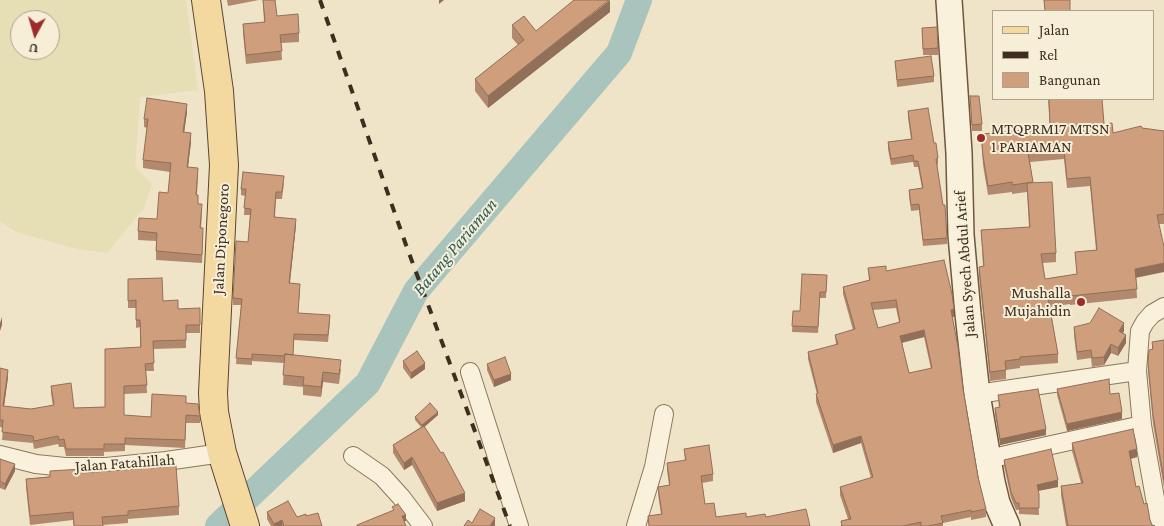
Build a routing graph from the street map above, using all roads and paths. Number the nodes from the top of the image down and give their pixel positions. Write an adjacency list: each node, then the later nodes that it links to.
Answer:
1 (206, 0): 12 (main road, Jalan Diponegoro)
2 (949, 0): 6 (street, Jalan Syech Abdul Arief)
3 (1164, 307): 4 (street)
4 (1137, 371): 6 (street); 8 (street)
5 (470, 372): 16 (street)
6 (977, 394): 11 (street, Jalan Syech Abdul Arief)
7 (664, 414): 17 (street)
8 (1142, 425): 11 (street); 18 (street)
9 (0, 455): 12 (street, Jalan Fatahillah)
10 (353, 456): 15 (street)
11 (988, 459): 14 (street, Jalan Syech Abdul Arief)
12 (226, 465): 13 (main road, Jalan Diponegoro)
13 (245, 525)
14 (1004, 525)
15 (423, 526)
16 (519, 526)
17 (636, 526)
18 (1160, 526)

